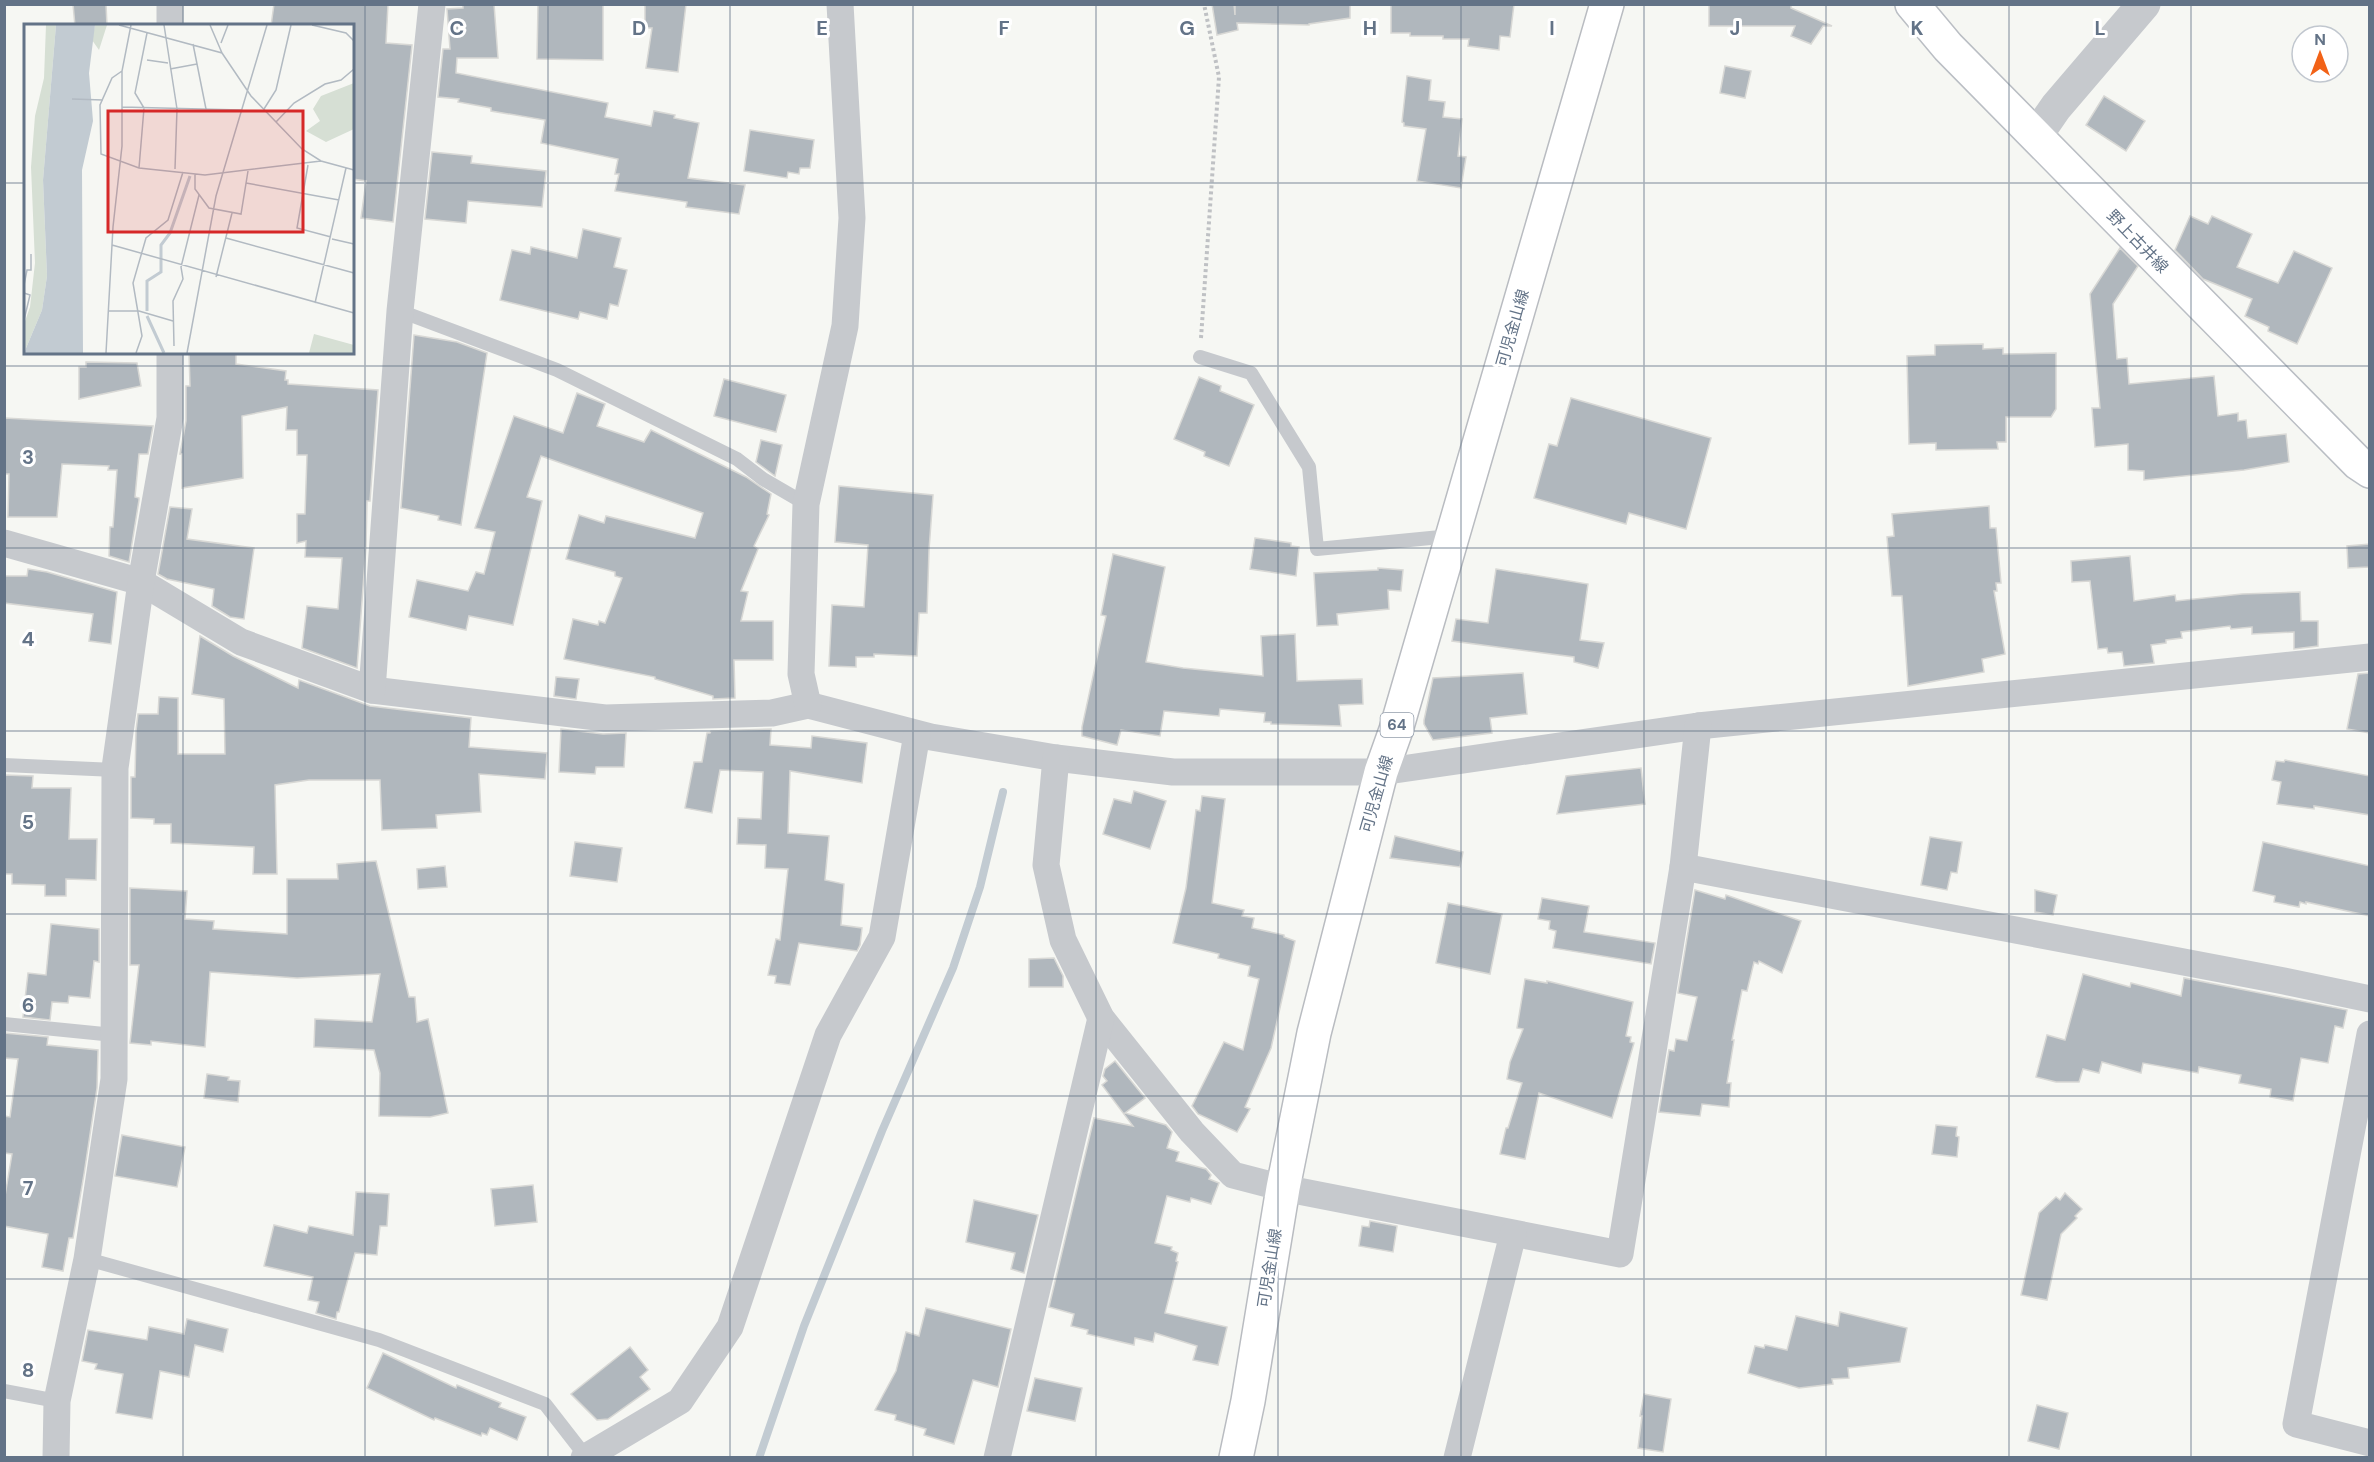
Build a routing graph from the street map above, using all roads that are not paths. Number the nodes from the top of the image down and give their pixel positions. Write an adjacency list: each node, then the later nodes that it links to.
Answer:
1 (170, 4): 7 (street)
2 (432, 4): 9 (street)
3 (840, 4): 13 (street)
4 (1606, 4): 14 (main road, 可児金山線 / 64)
5 (1912, 4): 8 (main road, 野上古井線)
6 (2144, 4): 8 (street)
7 (170, 24)
8 (2036, 136): 12 (main road, 野上古井線)
9 (400, 311): 13 (lane); 18 (street)
10 (170, 354): 16 (street)
11 (1200, 357): 14 (lane)
12 (2370, 471)
13 (806, 504): 19 (street)
14 (1451, 536): 25 (main road, 可児金山線 / 64)
15 (4, 543): 16 (street)
16 (141, 582): 18 (street); 24 (street)
17 (2370, 657): 20 (street)
18 (372, 690): 19 (street)
19 (808, 705): 21 (street)
20 (1698, 726): 25 (street); 26 (street)
21 (916, 734): 22 (street); 38 (street)
22 (1056, 758): 25 (street); 28 (street)
23 (4, 765): 24 (lane)
24 (115, 770): 31 (street)
25 (1381, 772): 32 (main road, 可児金山線 / 64)
26 (1683, 867): 27 (street); 33 (street)
27 (2370, 999)
28 (1101, 1018): 32 (street); 40 (street)
29 (4, 1024): 31 (lane)
30 (2370, 1034): 37 (street)
31 (114, 1035): 34 (street)
32 (1283, 1188): 33 (street); 41 (main road, 可児金山線 / 64)
33 (1513, 1233): 42 (street)
34 (87, 1259): 36 (street); 38 (lane)
35 (4, 1391): 36 (lane)
36 (57, 1401): 39 (street)
37 (2370, 1443)
38 (586, 1457)
39 (56, 1458)
40 (997, 1458)
41 (1236, 1458)
42 (1457, 1458)

